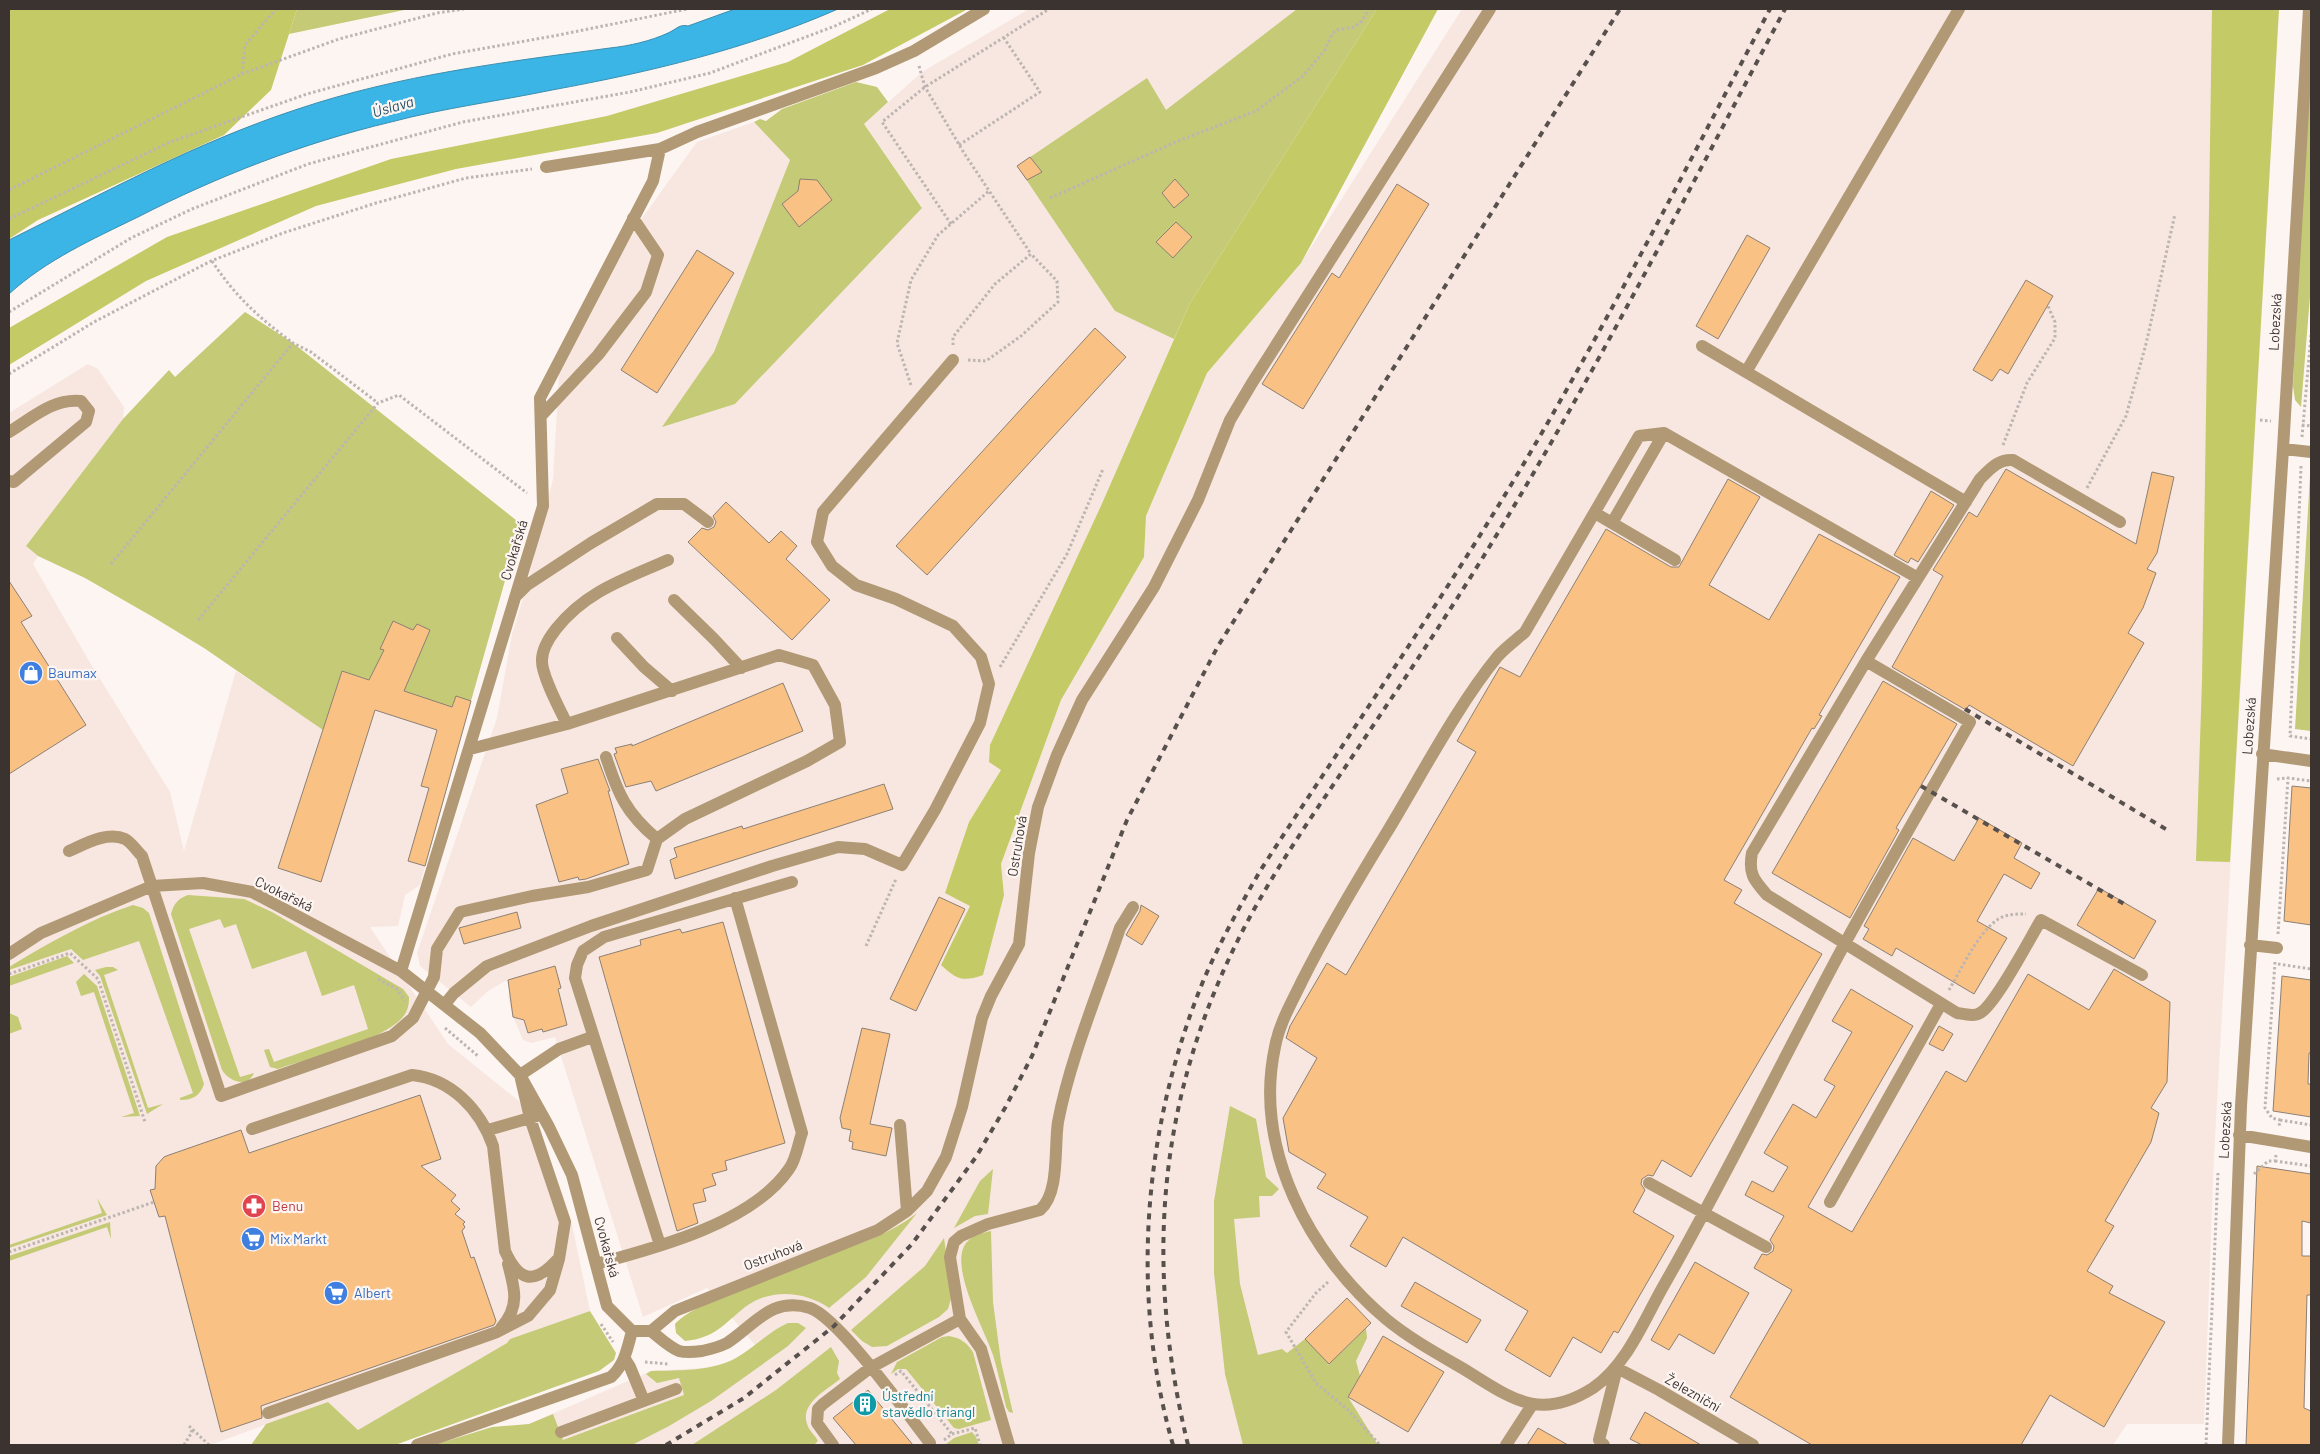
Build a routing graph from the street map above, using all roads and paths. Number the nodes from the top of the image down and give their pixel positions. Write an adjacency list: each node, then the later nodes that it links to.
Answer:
1 (276, 9): 13 (path)
2 (464, 9): 13 (path)
3 (687, 9): 23 (path)
4 (872, 9): 28 (path)
5 (984, 9): 16 (street)
6 (1049, 9): 11 (path)
7 (1369, 9): 20 (path)
8 (1490, 9): 112 (street, Ostruhová)
9 (1959, 9): 33 (street)
10 (2308, 9): 42 (street, Lobezská)
11 (1004, 37): 14 (path); 15 (path)
12 (922, 72): 14 (path)
13 (242, 74): 18 (path)
14 (925, 87): 15 (path); 24 (path)
15 (959, 145): 19 (path)
16 (660, 149): 17 (street); 22 (street, Cvokařská)
17 (546, 167): 26 (path)
18 (9, 190)
19 (988, 191): 24 (path); 25 (path)
20 (1050, 198)
21 (2175, 214): 47 (path)
22 (633, 218): 37 (street, Cvokařská); 37 (street)
23 (9, 220)
24 (951, 224): 35 (path)
25 (1031, 254): 32 (path); 32 (path)
26 (212, 261): 30 (path); 34 (path)
27 (2048, 306): 44 (path)
28 (9, 312)
29 (2311, 335): 38 (path)
30 (293, 343): 36 (path); 56 (path)
31 (1702, 346): 33 (street)
32 (953, 360): 35 (street)
33 (1746, 372): 48 (street)
34 (9, 374)
35 (917, 402): 64 (street)
36 (378, 404): 49 (path); 60 (path)
37 (541, 416): 49 (street, Cvokařská)
38 (2303, 425): 39 (path); 43 (path)
39 (2311, 426)
40 (9, 432): 46 (street)
41 (1664, 433): 50 (street); 53 (street); 57 (street)
42 (2283, 449): 43 (street); 69 (street, Lobezská)
43 (2306, 452): 67 (path)
44 (1995, 464): 47 (street); 48 (street)
45 (1103, 469): 64 (path)
46 (9, 481)
47 (2080, 499): 52 (street)
48 (1966, 502): 57 (street)
49 (543, 506): 58 (street, Cvokařská)
50 (1595, 513): 53 (street); 120 (street)
51 (708, 522): 58 (street)
52 (2120, 522)
53 (1612, 523): 55 (street)
54 (668, 560): 66 (street)
55 (1675, 560)
56 (111, 564)
57 (1918, 578): 62 (street)
58 (516, 596): 68 (street, Cvokařská)
59 (674, 600): 63 (street)
60 (198, 620)
61 (617, 638): 65 (street)
62 (1866, 661): 81 (street); 81 (street)
63 (740, 668): 65 (street); 73 (street)
64 (989, 684): 75 (street)
65 (672, 691): 66 (street)
66 (567, 724): 68 (street)
67 (2311, 739)
68 (470, 749): 88 (street, Cvokařská)
69 (2262, 754): 71 (street); 82 (street, Lobezská)
70 (606, 757): 73 (street)
71 (2311, 761)
72 (2311, 781): 84 (path)
73 (657, 839): 91 (street)
74 (69, 851): 77 (street)
75 (902, 864): 83 (path); 92 (street)
76 (792, 882): 78 (street)
77 (152, 886): 85 (street, Cvokařská); 88 (street, Cvokařská); 91 (street)
78 (735, 898): 94 (street); 114 (street)
79 (1134, 907): 121 (street)
80 (2041, 920): 90 (street); 93 (path); 93 (street)
81 (1845, 944): 93 (street); 113 (street)
82 (2250, 945): 84 (street); 103 (street, Lobezská)
83 (866, 946)
84 (2277, 948): 86 (path)
85 (9, 954)
86 (2275, 964): 87 (path); 97 (path)
87 (2311, 969)
88 (401, 971): 91 (street, Cvokařská)
89 (9, 974): 98 (path)
90 (2142, 975)
91 (426, 991): 92 (street, Cvokařská)
92 (445, 1004): 95 (street, Cvokařská)
93 (1941, 1004): 111 (street)
94 (592, 1037): 95 (street); 114 (street)
95 (520, 1075): 96 (street, Cvokařská)
96 (536, 1116): 102 (street); 118 (street); 119 (street, Cvokařská)
97 (2280, 1120): 100 (path); 104 (path)
98 (145, 1122)
99 (900, 1125): 112 (street)
100 (2311, 1125)
101 (252, 1129): 102 (street)
102 (488, 1130): 116 (street)
103 (2239, 1135): 104 (street); 145 (street, Lobezská)
104 (2277, 1142): 105 (street)
105 (2311, 1147)
106 (2275, 1161): 107 (path)
107 (2311, 1166)
108 (2218, 1173): 144 (path)
109 (1649, 1183): 113 (street)
110 (154, 1202): 117 (path)
111 (1830, 1202)
112 (907, 1211): 123 (street, Ostruhová)
113 (1705, 1213): 115 (street); 127 (street)
114 (660, 1246): 119 (street)
115 (1766, 1247)
116 (505, 1251): 118 (street); 124 (street)
117 (9, 1252)
118 (559, 1259): 124 (street)
119 (596, 1264): 122 (street, Cvokařská)
120 (1339, 1271): 130 (street); 141 (path)
121 (960, 1319): 126 (street); 140 (street)
122 (632, 1331): 123 (street); 125 (street)
123 (652, 1331): 126 (street)
124 (497, 1332): 131 (street)
125 (625, 1359): 129 (street); 137 (street)
126 (870, 1368): 133 (street); 138 (street)
127 (1617, 1368): 130 (street); 134 (street); 143 (street, Železniční)
128 (676, 1389): 129 (street)
129 (644, 1401): 132 (street)
130 (1532, 1405): 142 (street)
131 (268, 1414)
132 (561, 1432)
133 (934, 1444): 139 (path)
134 (1604, 1444)
135 (184, 1445): 136 (path)
136 (209, 1445)
137 (417, 1445)
138 (833, 1445)
139 (980, 1445)
140 (1009, 1445)
141 (1380, 1445)
142 (1506, 1445)
143 (1753, 1445)
144 (2206, 1445)
145 (2228, 1445)

